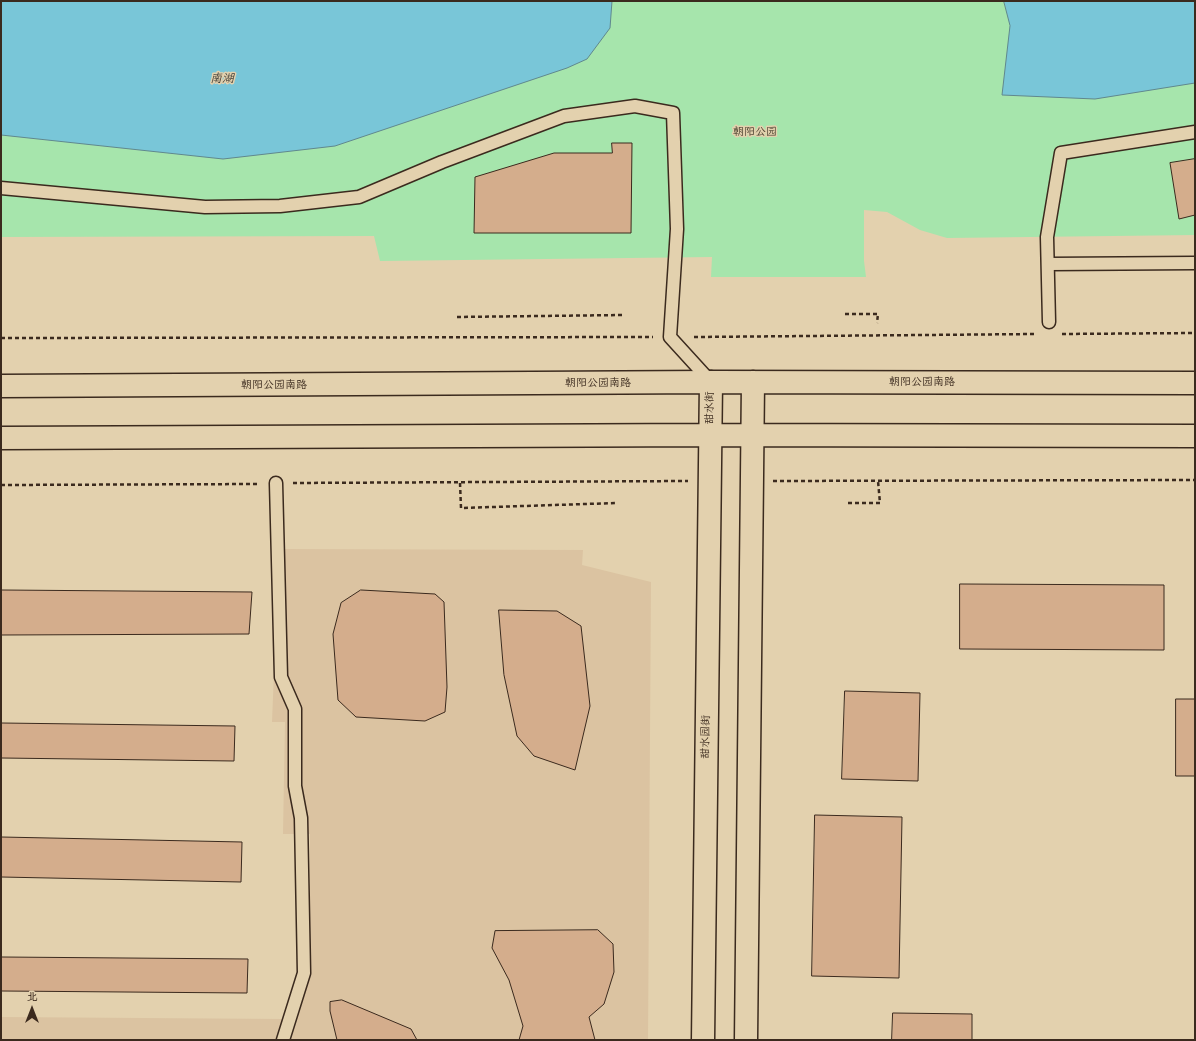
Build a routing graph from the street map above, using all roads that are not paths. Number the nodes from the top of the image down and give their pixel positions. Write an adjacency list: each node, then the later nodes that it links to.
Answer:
1 (1195, 132): 4 (lane)
2 (1, 188): 6 (lane)
3 (1195, 263): 4 (lane)
4 (1048, 264): 5 (lane)
5 (1049, 322)
6 (711, 382): 7 (main road, 朝阳公园南路); 9 (main road, 朝阳公园南路); 10 (main road, 甜水街)
7 (753, 382): 8 (main road, 朝阳公园南路); 11 (main road)
8 (1195, 383)
9 (1, 386)
10 (710, 435): 11 (main road); 13 (main road); 16 (main road, 甜水园街)
11 (752, 435): 12 (main road); 17 (main road)
12 (1195, 436)
13 (1, 438)
14 (276, 483): 15 (lane)
15 (283, 1040)
16 (703, 1040)
17 (746, 1040)

